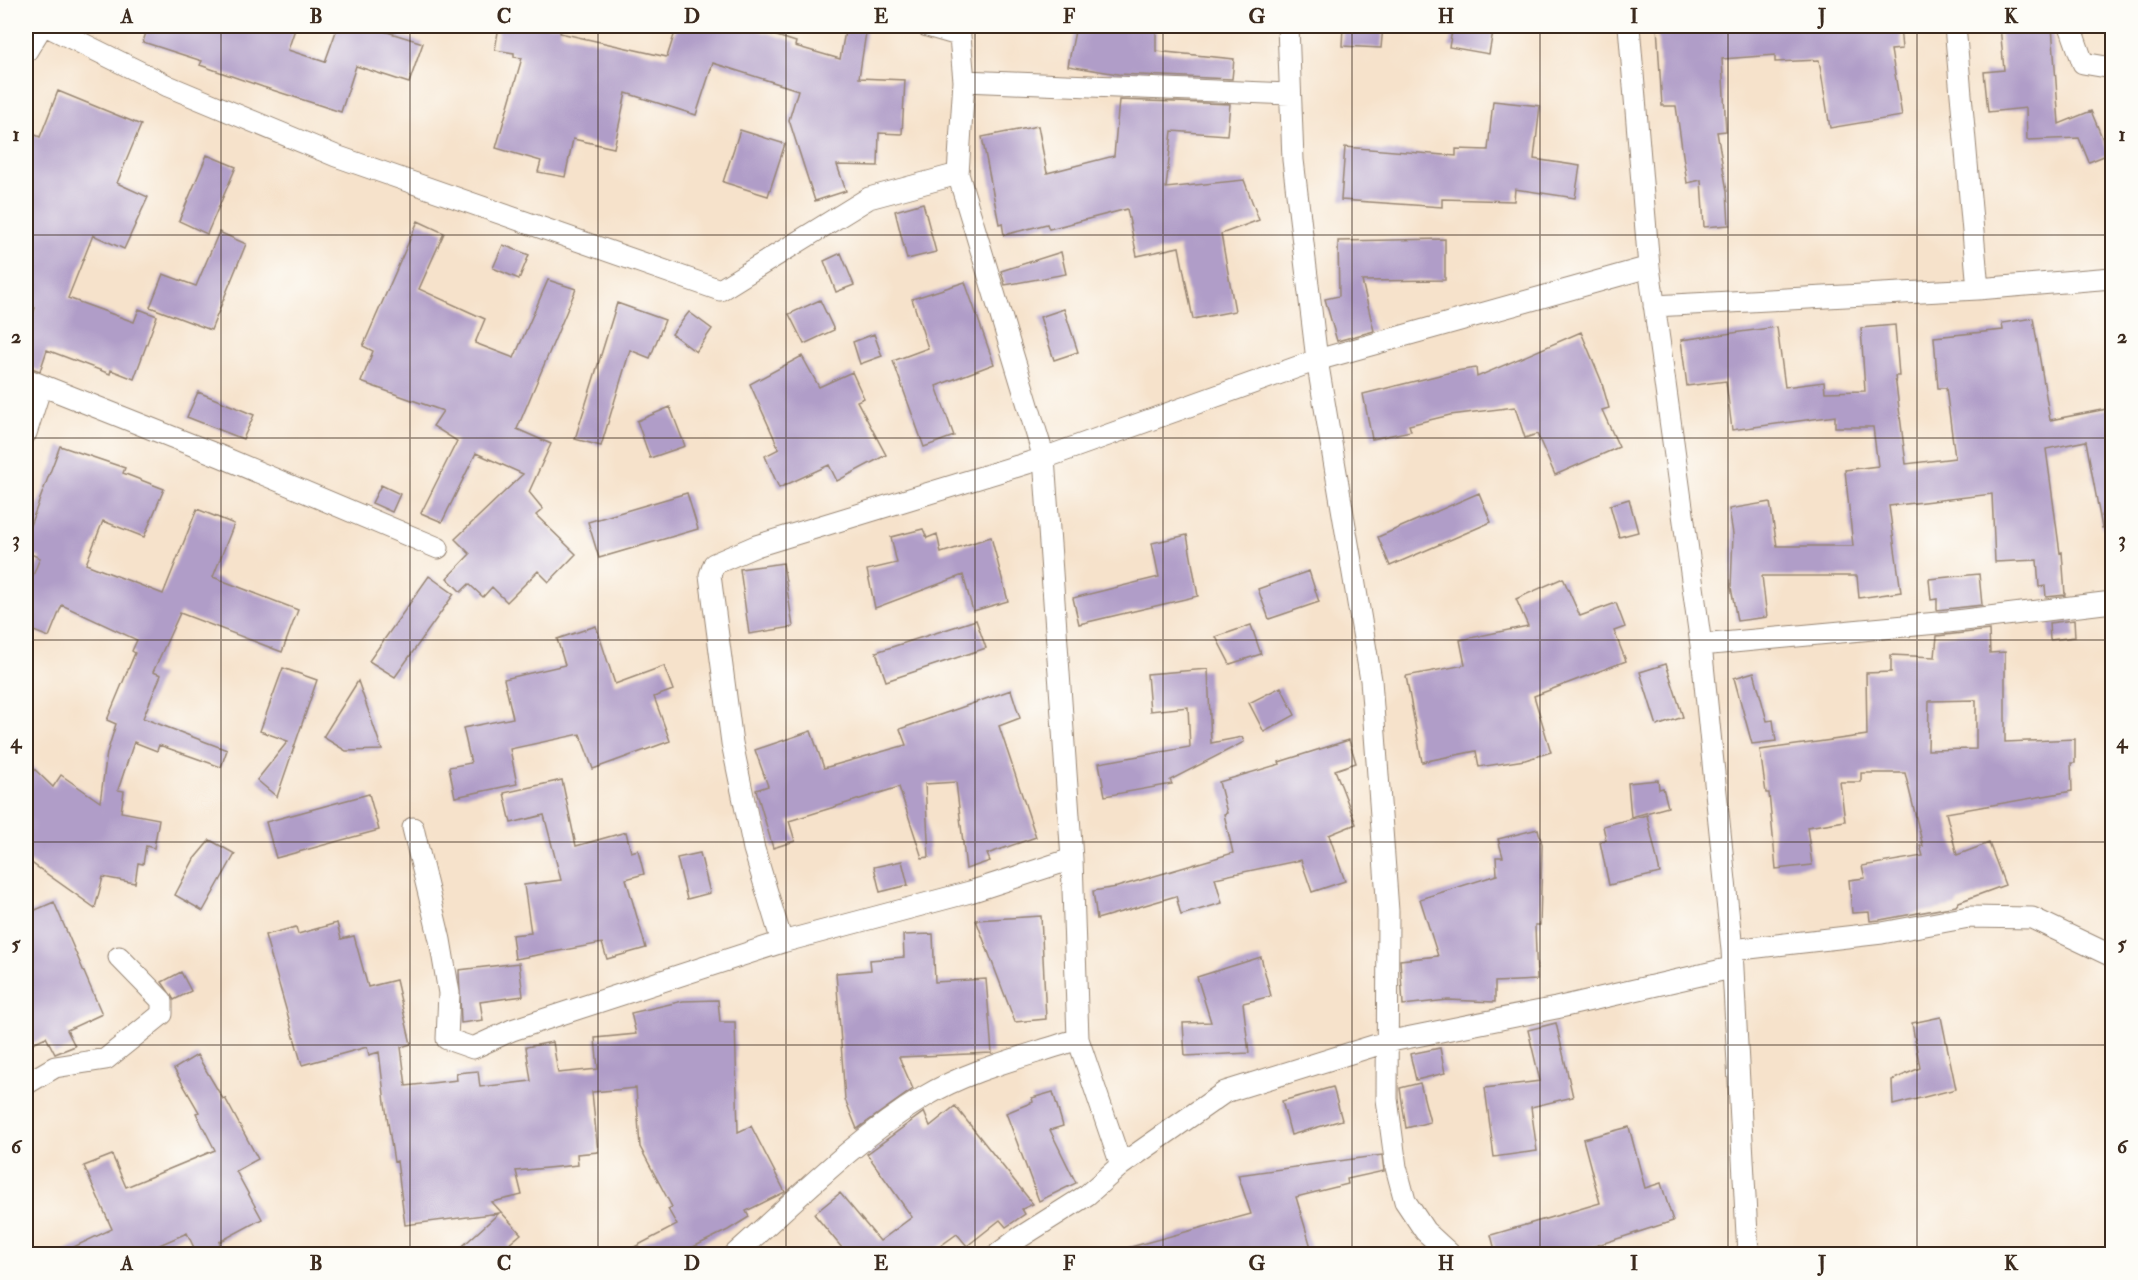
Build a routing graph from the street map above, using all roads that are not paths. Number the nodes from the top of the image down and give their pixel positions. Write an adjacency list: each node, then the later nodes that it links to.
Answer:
1 (42, 26): 9 (street)
2 (47, 26): 13 (street)
3 (927, 26): 8 (street)
4 (1288, 26): 12 (street)
5 (1629, 26): 14 (street)
6 (1955, 26): 16 (street)
7 (2070, 26): 10 (street)
8 (958, 30): 11 (street)
9 (26, 51)
10 (2112, 68)
11 (964, 81): 12 (street); 13 (street)
12 (1290, 94): 18 (street)
13 (958, 174): 21 (street)
14 (1649, 267): 17 (street); 18 (street)
15 (2112, 278): 16 (street)
16 (1978, 289): 17 (street)
17 (1654, 306): 24 (street)
18 (1317, 360): 21 (street); 32 (street)
19 (33, 383): 20 (street); 22 (street)
20 (26, 433)
21 (1044, 458): 26 (street); 27 (street)
22 (438, 548)
23 (2112, 602): 24 (street)
24 (1701, 645): 30 (street)
25 (413, 828): 27 (street)
26 (1072, 859): 27 (street); 31 (street)
27 (782, 942)
28 (2112, 956): 30 (street)
29 (119, 957): 33 (street)
30 (1731, 959): 32 (street); 38 (street)
31 (1078, 1039): 34 (street); 35 (street)
32 (1386, 1042): 34 (street); 37 (street)
33 (26, 1084)
34 (1121, 1166): 36 (street)
35 (735, 1254)
36 (998, 1254)
37 (1450, 1254)
38 (1748, 1254)

